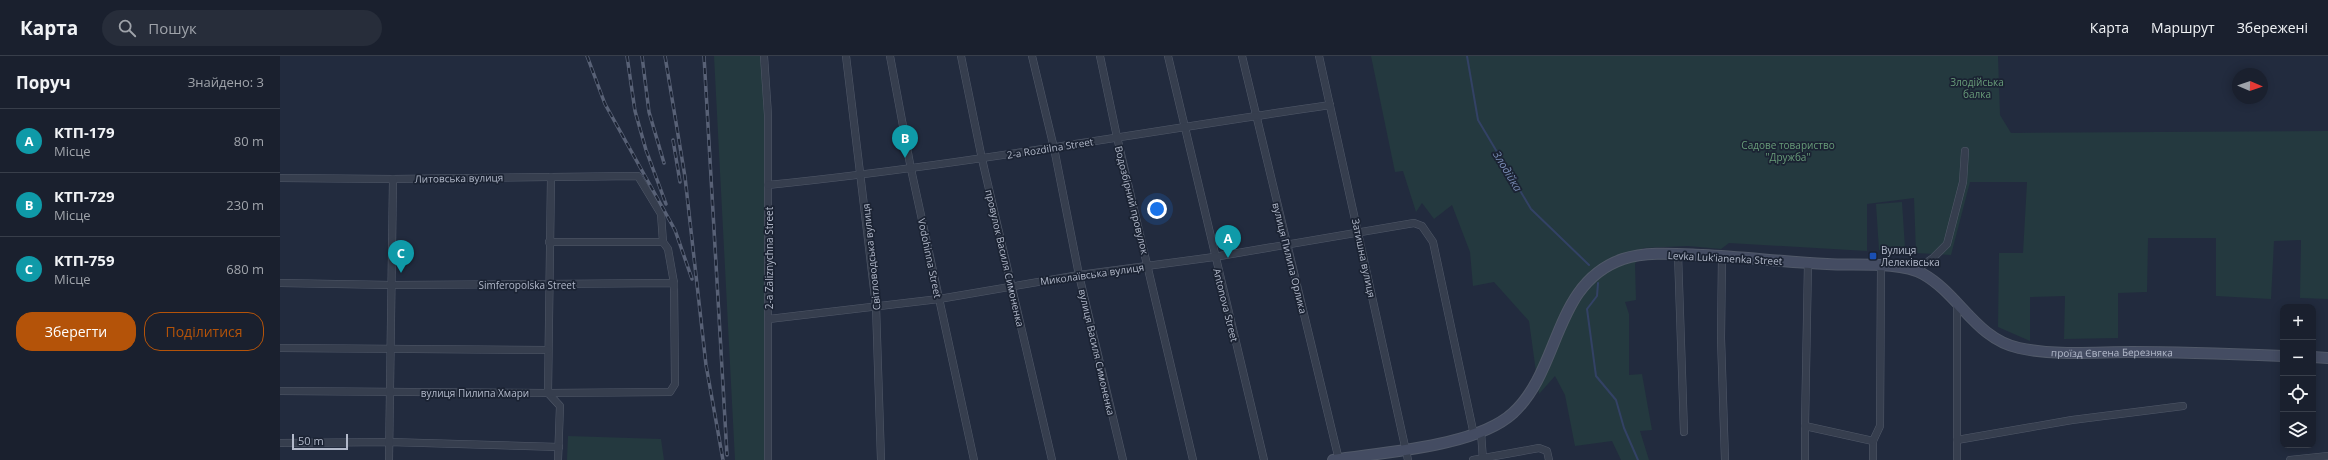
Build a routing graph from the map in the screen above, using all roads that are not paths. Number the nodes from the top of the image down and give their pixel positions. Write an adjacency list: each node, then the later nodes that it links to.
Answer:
1 (764, 56): 22 (street, 2-a Zaliznychna Street)
2 (846, 56): 18 (street, Світловодська вулиця)
3 (890, 56): 17 (street, Vodohinna Street)
4 (962, 56): 16 (street, провулок Василя Симоненка)
5 (1032, 56): 14 (street, вулиця Василя Симоненка)
6 (1100, 56): 13 (street, Водозбірний провулок)
7 (1168, 56): 12 (street, Antonova Street)
8 (1242, 56): 11 (street, вулиця Пилипа Орлика)
9 (1319, 56): 10 (street, Затишна вулиця)
10 (1330, 105): 11 (street, 2-a Rozdilna Street); 23 (street, Затишна вулиця)
11 (1255, 116): 12 (street, 2-a Rozdilna Street); 26 (street, вулиця Пилипа Орлика)
12 (1185, 127): 13 (street, 2-a Rozdilna Street); 29 (street, Antonova Street)
13 (1117, 137): 14 (street, 2-a Rozdilna Street); 31 (street, Водозбірний провулок)
14 (1054, 148): 16 (street, 2-a Rozdilna Street); 34 (street, вулиця Василя Симоненка)
15 (1965, 151): 33 (street)
16 (982, 159): 17 (street, 2-a Rozdilna Street); 39 (street, провулок Василя Симоненка)
17 (911, 169): 18 (street, 2-a Rozdilna Street); 40 (street, Vodohinna Street)
18 (862, 176): 22 (street, 2-a Rozdilna Street); 42 (street, Світловодська вулиця)
19 (550, 177): 21 (street, Литовська вулиця); 24 (street); 25 (street, Литовська вулиця)
20 (280, 178): 21 (street, Литовська вулиця)
21 (394, 179): 37 (street)
22 (768, 185): 43 (street, 2-a Zaliznychna Street)
23 (1358, 232): 26 (street, Миколаївська вулиця); 56 (street, Миколаївська вулиця); 62 (street, Затишна вулиця)
24 (549, 242): 25 (street); 38 (street)
25 (663, 242): 36 (street)
26 (1287, 245): 29 (street, Миколаївська вулиця); 74 (street, вулиця Пилипа Орлика)
27 (1678, 254): 28 (street, Levka Lukʼianenka Street); 55 (street); 56 (street, Levka Lukʼianenka Street)
28 (1722, 256): 30 (street, Levka Lukʼianenka Street); 78 (street)
29 (1214, 257): 31 (street, Миколаївська вулиця); 73 (street, Antonova Street)
30 (1808, 263): 32 (street, Levka Lukʼianenka Street); 54 (street)
31 (1148, 266): 34 (street, Миколаївська вулиця); 72 (street, Водозбірний провулок)
32 (1881, 266): 33 (street, Levka Lukʼianenka Street); 58 (street)
33 (1916, 270): 41 (street, Levka Lukʼianenka Street)
34 (1079, 276): 39 (street, Миколаївська вулиця); 71 (street, вулиця Василя Симоненка)
35 (280, 283): 37 (street, Simferopolska Street)
36 (674, 283): 38 (street, Simferopolska Street); 52 (street, вулиця Пилипа Хмари)
37 (392, 285): 38 (street, Simferopolska Street); 45 (street)
38 (548, 285): 46 (street)
39 (1012, 286): 40 (street, Миколаївська вулиця); 70 (street, провулок Василя Симоненка)
40 (939, 299): 42 (street, Миколаївська вулиця); 69 (street, Vodohinna Street)
41 (1957, 303): 47 (street, проїзд Євгена Березняка); 57 (street)
42 (876, 306): 43 (street, Миколаївська вулиця); 68 (street, Світловодська вулиця)
43 (769, 319): 67 (street, 2-a Zaliznychna Street)
44 (280, 348): 45 (street)
45 (390, 349): 46 (street); 51 (street)
46 (548, 350): 52 (street)
47 (2280, 356)
48 (2316, 357): 49 (street)
49 (2328, 358)
50 (280, 392): 51 (street, вулиця Пилипа Хмари)
51 (390, 393): 52 (street, вулиця Пилипа Хмари); 59 (street)
52 (548, 393): 61 (street)
53 (2183, 406): 57 (street)
54 (1805, 426): 58 (street); 79 (street)
55 (1684, 432)
56 (1477, 434): 62 (street, Levka Lukʼianenka Street); 64 (street)
57 (1957, 440): 81 (street)
58 (1873, 441): 80 (street)
59 (389, 442): 60 (street); 61 (street); 65 (street)
60 (280, 443)
61 (559, 447): 66 (street)
62 (1406, 448): 74 (street, Levka Lukʼianenka Street); 75 (street, Затишна вулиця)
63 (2328, 456): 82 (street)
64 (1483, 459): 76 (street); 77 (street)
65 (389, 460)
66 (558, 460)
67 (768, 460)
68 (882, 460)
69 (974, 460)
70 (1052, 460)
71 (1123, 460)
72 (1193, 460)
73 (1264, 460)
74 (1337, 460)
75 (1408, 460)
76 (1473, 460)
77 (1549, 460)
78 (1725, 460)
79 (1805, 460)
80 (1873, 460)
81 (1957, 460)
82 (2290, 460)

